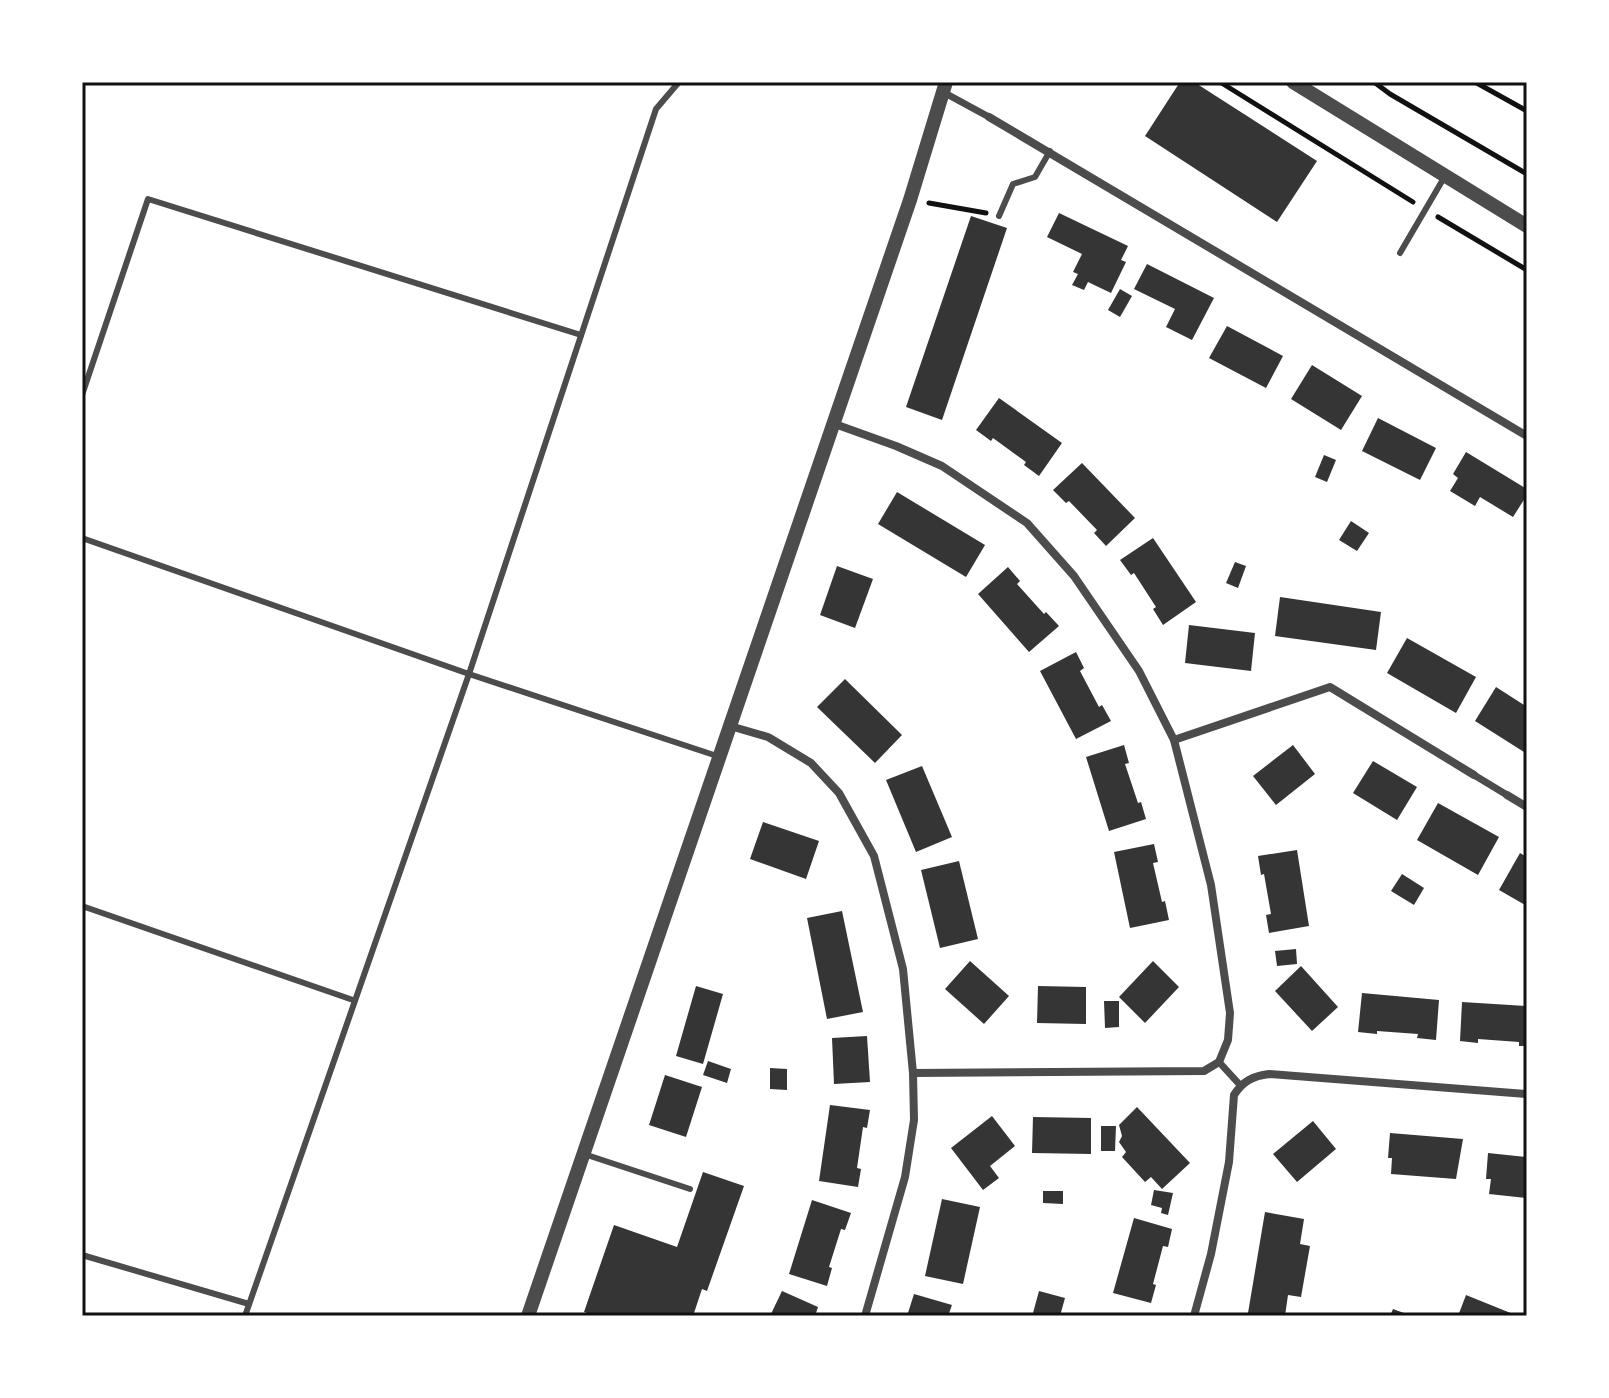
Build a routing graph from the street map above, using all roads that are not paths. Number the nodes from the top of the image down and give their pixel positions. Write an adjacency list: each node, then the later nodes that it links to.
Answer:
1 (679, 82): 12 (lane)
2 (1293, 82): 6 (street)
3 (1312, 82): 6 (street)
4 (944, 87): 5 (street); 14 (street)
5 (989, 117): 7 (street)
6 (1361, 124): 8 (street)
7 (1050, 151): 9 (lane); 15 (street)
8 (1445, 176): 10 (street); 11 (lane)
9 (999, 216)
10 (1527, 226)
11 (1400, 253)
12 (581, 335): 13 (lane); 17 (lane)
13 (82, 395)
14 (832, 422): 18 (street); 19 (street)
15 (1527, 436)
16 (82, 538): 17 (lane)
17 (469, 674): 20 (lane); 25 (lane)
18 (730, 726): 20 (street); 27 (street)
19 (1174, 740): 21 (street); 26 (street)
20 (720, 757): 30 (street)
21 (1474, 775): 22 (street)
22 (1507, 795): 23 (street)
23 (1527, 807)
24 (82, 906): 25 (lane)
25 (353, 1000): 33 (lane)
26 (1219, 1062): 27 (street); 28 (street)
27 (913, 1073): 36 (street)
28 (1240, 1085): 29 (street); 37 (street)
29 (1527, 1094)
30 (584, 1154): 31 (lane); 35 (street)
31 (690, 1189)
32 (82, 1255): 33 (lane)
33 (249, 1304): 34 (lane)
34 (245, 1316)
35 (528, 1316)
36 (865, 1316)
37 (1194, 1316)

